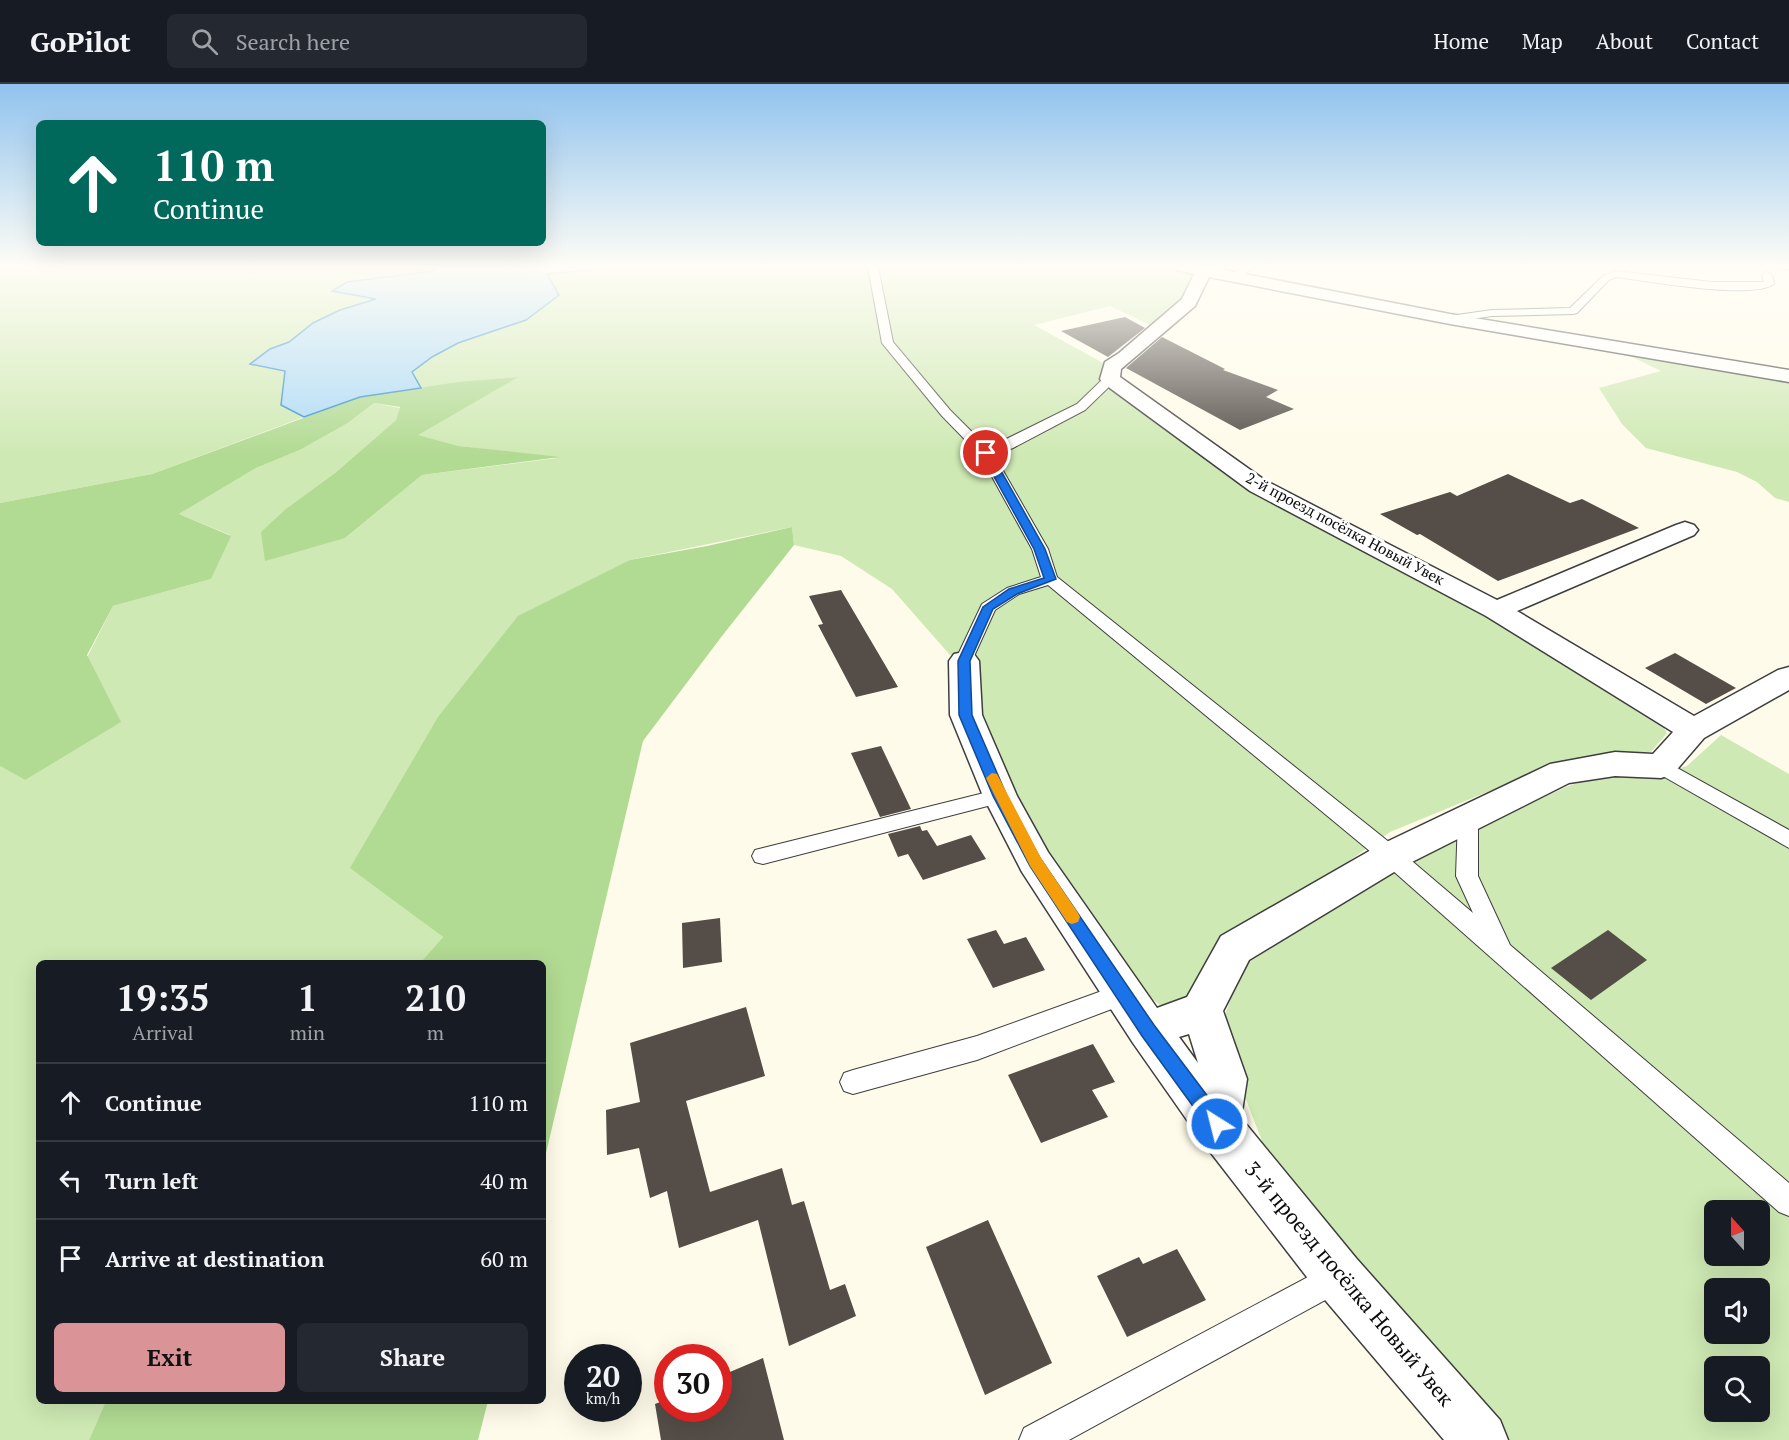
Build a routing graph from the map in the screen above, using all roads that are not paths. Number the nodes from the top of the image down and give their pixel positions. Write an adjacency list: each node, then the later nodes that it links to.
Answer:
1 (885, 330): 6 (lane)
2 (1157, 330): 5 (street)
3 (1517, 330): 4 (street)
4 (1789, 376)
5 (1110, 379): 6 (lane); 9 (street, 2-й проезд посёлка Новый Увек)
6 (986, 453): 8 (lane)
7 (1685, 530): 9 (street)
8 (1050, 579): 10 (lane); 18 (lane)
9 (1496, 610): 12 (street, 2-й проезд посёлка Новый Увек)
10 (964, 661): 14 (street, 3-й проезд посёлка Новый Увек)
11 (1789, 677): 12 (street)
12 (1693, 730): 13 (street)
13 (1660, 766): 15 (street); 16 (lane)
14 (1000, 796): 17 (lane); 20 (street, 3-й проезд посёлка Новый Увек)
15 (1468, 818): 18 (street); 19 (lane)
16 (1789, 840)
17 (762, 856)
18 (1391, 856): 19 (lane); 21 (street)
19 (1501, 952): 25 (lane)
20 (1124, 994): 22 (street, 3-й проезд посёлка Новый Увек); 23 (lane)
21 (1202, 1010): 22 (street); 24 (street)
22 (1148, 1030): 24 (street, 3-й проезд посёлка Новый Увек)
23 (853, 1082)
24 (1217, 1124): 26 (street, 3-й проезд посёлка Новый Увек)
25 (1789, 1202)
26 (1338, 1276): 27 (lane); 28 (street, 3-й проезд посёлка Новый Увек)
27 (1036, 1440)
28 (1480, 1440)

